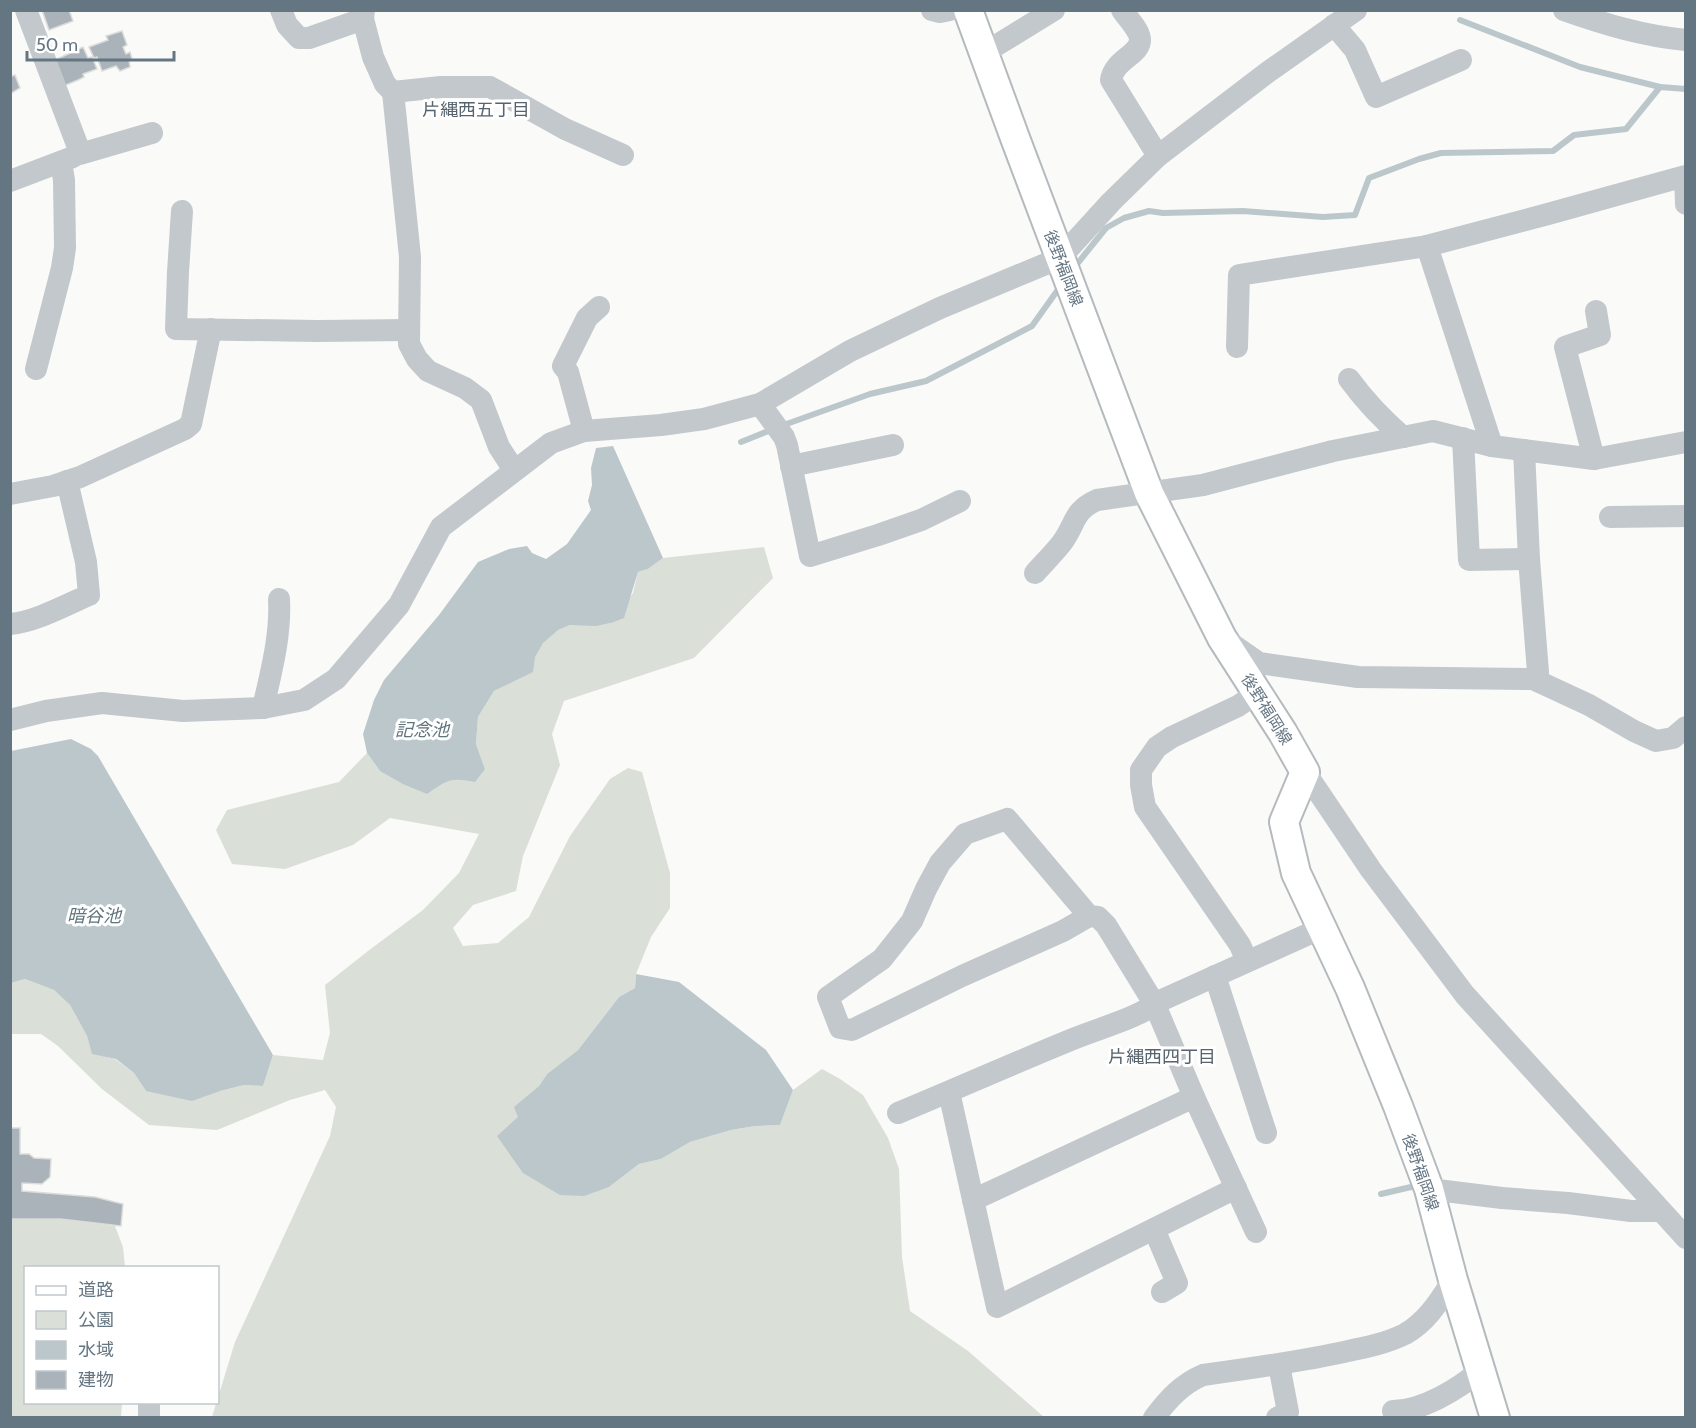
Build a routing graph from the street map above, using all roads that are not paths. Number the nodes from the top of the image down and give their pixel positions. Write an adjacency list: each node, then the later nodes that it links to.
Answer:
1 (26, 10): 19 (street)
2 (281, 10): 10 (street)
3 (932, 10): 4 (street)
4 (950, 10)
5 (968, 10): 13 (main road, 後野福岡線)
6 (1054, 10): 13 (street)
7 (1122, 10): 18 (street)
8 (1356, 10): 11 (street)
9 (1564, 10): 12 (street)
10 (363, 15): 15 (street)
11 (1334, 25): 14 (street); 18 (street)
12 (1686, 40)
13 (984, 53): 24 (main road, 後野福岡線)
14 (1461, 60)
15 (393, 92): 17 (street); 28 (street)
16 (152, 133): 19 (street)
17 (623, 155)
18 (1158, 156): 24 (street)
19 (70, 158): 20 (street); 30 (street)
20 (10, 182)
21 (1686, 204): 23 (street)
22 (182, 211): 27 (street)
23 (1427, 246): 29 (street); 38 (street)
24 (1060, 258): 32 (street); 44 (main road, 後野福岡線)
25 (599, 307): 33 (street)
26 (1596, 311): 40 (street)
27 (212, 329): 28 (street); 43 (street)
28 (409, 330): 42 (street)
29 (1237, 347)
30 (36, 369)
31 (1348, 379): 34 (street)
32 (760, 404): 33 (street); 41 (street)
33 (584, 431): 42 (street)
34 (1403, 437): 35 (street); 44 (street)
35 (1463, 438): 38 (street); 49 (street)
36 (1686, 442): 40 (street)
37 (892, 445): 41 (street)
38 (1492, 446): 39 (street)
39 (1524, 450): 40 (street); 49 (street)
40 (1594, 459)
41 (791, 466): 46 (street)
42 (514, 470): 56 (street)
43 (67, 481): 45 (street); 52 (street)
44 (1149, 493): 50 (street); 53 (main road, 後野福岡線)
45 (10, 494)
46 (960, 501)
47 (1686, 516): 48 (street)
48 (1610, 517)
49 (1529, 558): 54 (street)
50 (1035, 573)
51 (279, 599): 56 (street)
52 (10, 624)
53 (1222, 638): 54 (street); 55 (main road, 後野福岡線)
54 (1536, 680): 58 (street)
55 (1257, 693): 59 (main road, 後野福岡線); 62 (street)
56 (263, 708): 57 (street)
57 (10, 720)
58 (1686, 727)
59 (1305, 772): 61 (main road, 後野福岡線); 72 (street)
60 (1089, 916): 60 (street); 64 (street)
61 (1322, 928): 62 (street); 70 (main road, 後野福岡線)
62 (1247, 961): 63 (street)
63 (1215, 976): 64 (street); 68 (street)
64 (1155, 1005): 65 (street); 66 (street)
65 (949, 1092): 67 (street); 71 (street)
66 (1194, 1097): 69 (street); 71 (street)
67 (898, 1113)
68 (1266, 1133)
69 (1236, 1188): 73 (street); 74 (street)
70 (1429, 1189): 72 (street); 76 (main road, 後野福岡線)
71 (973, 1200): 73 (street)
72 (1661, 1211): 75 (street)
73 (1154, 1229): 77 (street)
74 (1256, 1232)
75 (1686, 1238)
76 (1453, 1280): 78 (street); 79 (main road, 後野福岡線)
77 (1177, 1284)
78 (1280, 1365): 81 (street); 82 (street)
79 (1481, 1370): 80 (street); 83 (main road, 後野福岡線)
80 (1393, 1411)
81 (1154, 1418)
82 (1277, 1418)
83 (1495, 1418)

